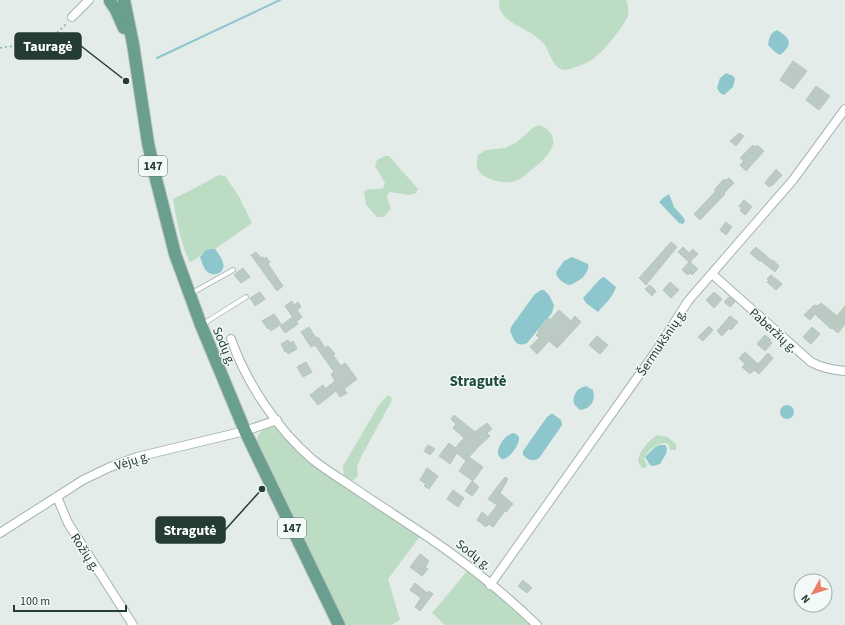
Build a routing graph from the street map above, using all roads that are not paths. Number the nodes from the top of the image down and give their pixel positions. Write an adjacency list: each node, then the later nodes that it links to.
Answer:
1 (89, 0): 4 (street)
2 (109, 0): 5 (main road, Sodų g. / 147)
3 (124, 0): 5 (main road, Sodų g. / 147)
4 (72, 17)
5 (135, 62): 9 (main road, Sodų g. / 147)
6 (845, 109): 8 (street, Šermukšnių g.)
7 (233, 270): 9 (lane)
8 (712, 274): 13 (street, Paberžių g.); 18 (street, Šermukšnių g.)
9 (190, 294): 11 (main road, Sodų g. / 147)
10 (246, 297): 11 (lane)
11 (201, 325): 15 (main road, Sodų g. / 147)
12 (231, 339): 14 (street, Sodų g.)
13 (845, 371)
14 (277, 420): 15 (street, Vėjų g.); 18 (street, Sodų g.)
15 (245, 431): 16 (street, Vėjų g.); 20 (main road, Sodų g. / 147)
16 (57, 497): 17 (street, Vėjų g.); 19 (street, Rožių g.)
17 (0, 533)
18 (490, 585): 21 (street, Sodų g.)
19 (133, 625)
20 (339, 625)
21 (537, 625)

